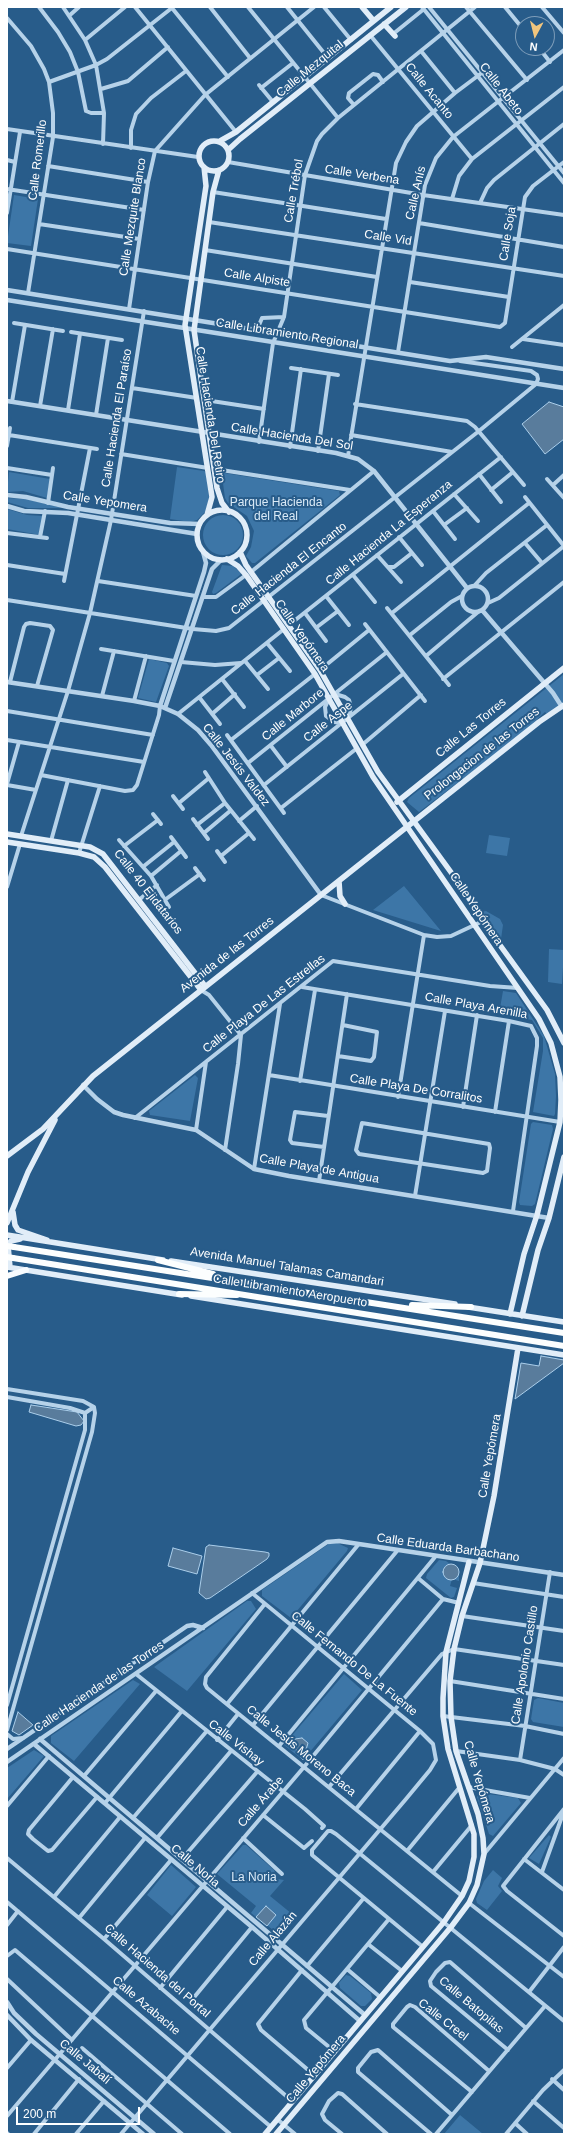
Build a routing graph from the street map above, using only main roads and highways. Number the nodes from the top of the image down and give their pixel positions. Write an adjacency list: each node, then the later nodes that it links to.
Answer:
1 (362, 7): 4 (main road)
2 (391, 7): 4 (main road, Calle Mezquital)
3 (406, 7): 5 (main road, Calle Mezquital)
4 (373, 20): 7 (main road, Calle Mezquital)
5 (384, 24): 6 (main road); 8 (main road, Calle Mezquital)
6 (394, 35)
7 (220, 141): 8 (main road); 9 (main road)
8 (228, 150): 10 (main road)
9 (204, 167): 10 (main road); 12 (main road, Calle Hacienda Del Retiro)
10 (219, 170): 11 (main road, Calle Hacienda Del Retiro)
11 (229, 512): 12 (main road); 13 (main road)
12 (207, 515): 14 (main road)
13 (240, 552): 14 (main road); 15 (main road, Calle Yepómera)
14 (224, 560): 15 (main road, Calle Yepómera)
15 (249, 573): 17 (main road, Calle Yepómera)
16 (564, 668): 19 (main road, Calle Las Torres)
17 (332, 696): 19 (main road, Calle Yepómera); 20 (main road, Calle Yepómera)
18 (563, 706): 21 (main road, Prolongacion de las Torres)
19 (398, 800): 20 (main road); 21 (main road, Calle Yepómera)
20 (395, 808): 22 (main road, Calle Yepómera)
21 (414, 821): 22 (main road, Avenida de las Torres); 28 (main road, Calle Yepómera)
22 (408, 826): 25 (main road, Avenida de las Torres); 49 (main road, Calle Yepómera)
23 (7, 834): 27 (main road, Calle 40 Ejidatarios)
24 (7, 842): 27 (main road, Calle 40 Ejidatarios)
25 (339, 881): 26 (main road); 27 (main road, Avenida de las Torres)
26 (344, 904)
27 (203, 988): 29 (main road, Avenida de las Torres)
28 (564, 1043)
29 (59, 1112): 30 (main road, Avenida de las Torres); 33 (main road, Avenida de las Torres)
30 (7, 1156)
31 (564, 1157): 32 (main road)
32 (563, 1163): 50 (main road)
33 (13, 1212): 34 (main road, Avenida de las Torres); 37 (main road)
34 (7, 1223)
35 (7, 1235): 36 (main road, Avenida Manuel Talamas Camandari)
36 (22, 1238): 37 (main road, Avenida Manuel Talamas Camandari); 41 (main road)
37 (56, 1244): 40 (main road, Avenida Manuel Talamas Camandari)
38 (7, 1246): 44 (highway, Calle Libramiento Aeropuerto, bridge)
39 (10, 1257): 46 (highway, Calle Libramiento Aeropuerto)
40 (158, 1260): 44 (highway); 48 (main road, Avenida Manuel Talamas Camandari)
41 (8, 1267): 42 (main road)
42 (26, 1270): 43 (main road); 45 (main road)
43 (7, 1276)
44 (243, 1282): 47 (highway, Calle Libramiento Aeropuerto)
45 (179, 1294): 46 (highway); 54 (main road)
46 (247, 1295): 53 (highway, Calle Libramiento Aeropuerto)
47 (386, 1304): 48 (highway); 52 (highway, Calle Libramiento Aeropuerto)
48 (470, 1307): 49 (main road, Avenida Manuel Talamas Camandari)
49 (510, 1314): 50 (main road, Avenida Manuel Talamas Camandari)
50 (522, 1316): 51 (main road, Avenida Manuel Talamas Camandari)
51 (564, 1322)
52 (564, 1333)
53 (564, 1346)
54 (518, 1348): 55 (main road); 58 (main road, Calle Yepómera)
55 (564, 1355)
56 (469, 1562): 57 (main road, Calle Yepómera)
57 (265, 2134)
58 (276, 2134)

